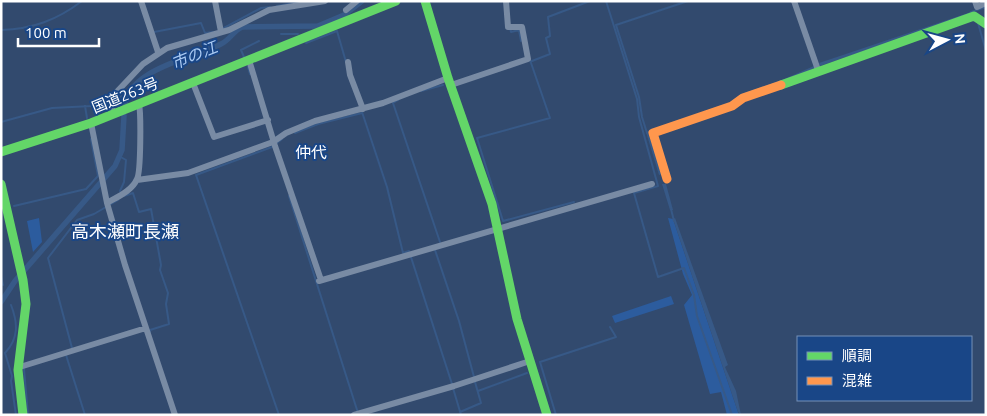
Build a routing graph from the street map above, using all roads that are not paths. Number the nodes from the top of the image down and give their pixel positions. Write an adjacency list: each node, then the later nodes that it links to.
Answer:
1 (141, 1): 16 (street)
2 (215, 1): 15 (street)
3 (324, 1): 10 (street)
4 (357, 1): 13 (street)
5 (396, 1): 17 (main road, 国道263号)
6 (425, 1): 20 (main road)
7 (506, 1): 20 (street)
8 (794, 1): 19 (street)
9 (975, 1): 12 (street)
10 (302, 3): 11 (street)
11 (278, 4): 15 (street)
12 (986, 4)
13 (346, 10)
14 (983, 22): 19 (main road)
15 (221, 30): 16 (street)
16 (158, 52): 24 (street)
17 (249, 60): 21 (main road, 国道263号); 25 (street)
18 (348, 62): 23 (street)
19 (817, 67): 29 (main road)
20 (449, 82): 23 (street); 34 (main road)
21 (193, 83): 22 (main road, 国道263号); 25 (street)
22 (139, 104): 24 (main road, 国道263号); 30 (street)
23 (361, 109): 27 (street)
24 (113, 114): 26 (main road, 国道263号)
25 (266, 121): 27 (street)
26 (91, 124): 28 (main road, 国道263号); 33 (street)
27 (273, 143): 30 (street); 34 (street)
28 (1, 152)
29 (667, 179)
30 (137, 180): 33 (street)
31 (1, 184): 37 (main road)
32 (652, 184): 34 (street)
33 (108, 206): 35 (street)
34 (498, 228): 36 (main road)
35 (146, 328): 37 (street); 40 (street)
36 (530, 361): 38 (street); 41 (main road)
37 (19, 365): 39 (main road)
38 (357, 414)
39 (23, 415)
40 (175, 415)
41 (547, 415)

